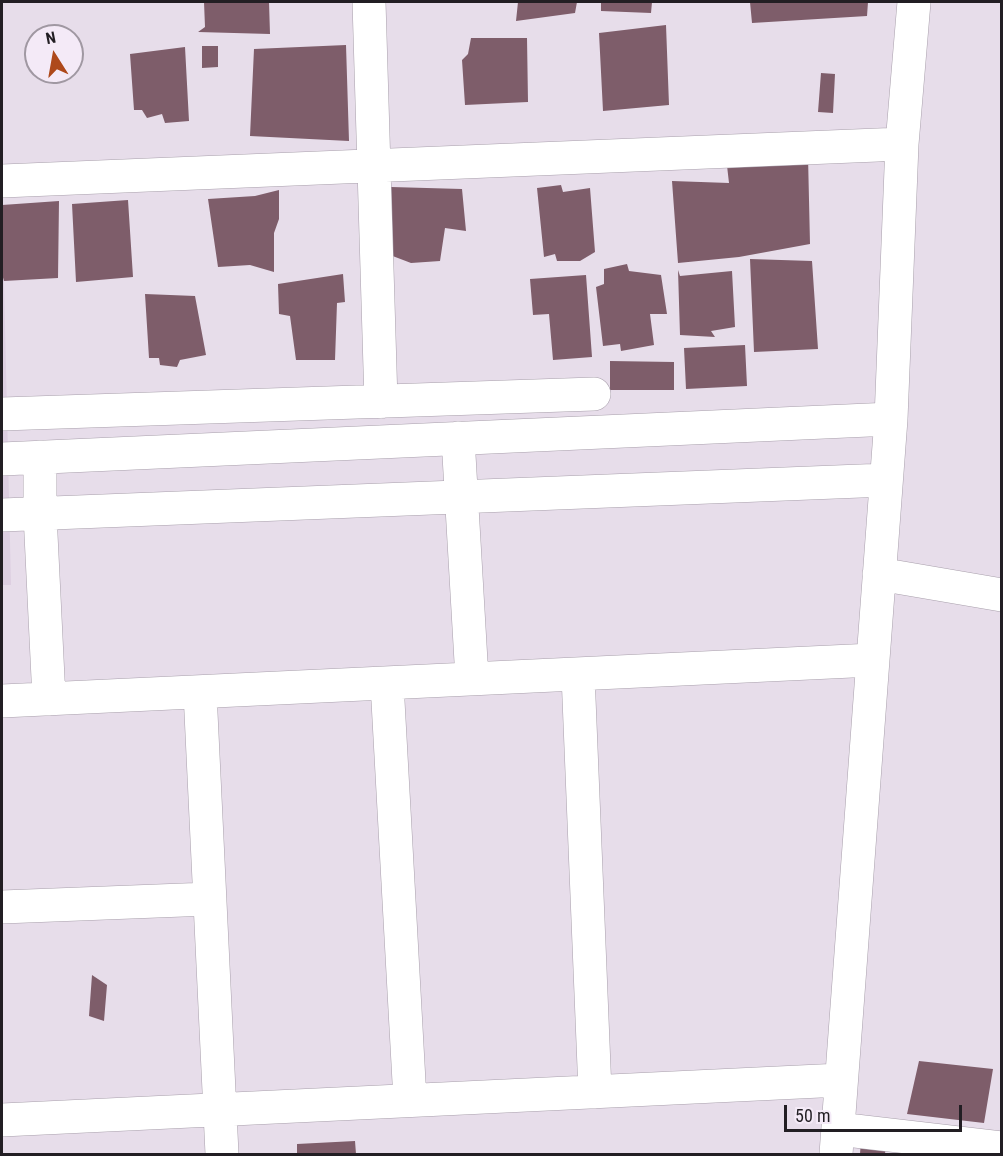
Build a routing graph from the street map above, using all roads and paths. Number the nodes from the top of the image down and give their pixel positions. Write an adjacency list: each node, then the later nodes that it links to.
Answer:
1 (369, 2): 4 (street)
2 (914, 2): 3 (street)
3 (902, 144): 4 (street); 9 (street)
4 (375, 167): 5 (street); 7 (street)
5 (2, 181)
6 (594, 394): 7 (street)
7 (381, 402): 8 (street)
8 (2, 414)
9 (891, 419): 10 (street); 13 (street)
10 (458, 438): 11 (street); 14 (street)
11 (40, 457): 12 (street); 15 (street)
12 (2, 459)
13 (886, 480): 14 (street); 17 (street)
14 (461, 497): 15 (street); 21 (street)
15 (40, 514): 16 (street); 24 (street)
16 (2, 516)
17 (879, 573): 18 (street); 19 (street)
18 (1002, 595)
19 (873, 660): 20 (street); 28 (street)
20 (578, 674): 21 (street); 29 (street)
21 (472, 679): 22 (street)
22 (387, 683): 23 (street); 30 (street)
23 (200, 692): 24 (street); 26 (street)
24 (49, 699): 25 (street)
25 (2, 701)
26 (209, 899): 27 (street); 31 (street)
27 (2, 907)
28 (841, 1080): 29 (street); 33 (street)
29 (595, 1092): 30 (street)
30 (410, 1100): 31 (street)
31 (219, 1110): 32 (street); 35 (street)
32 (2, 1120)
33 (837, 1142): 34 (street)
34 (1002, 1148)
35 (222, 1155)

